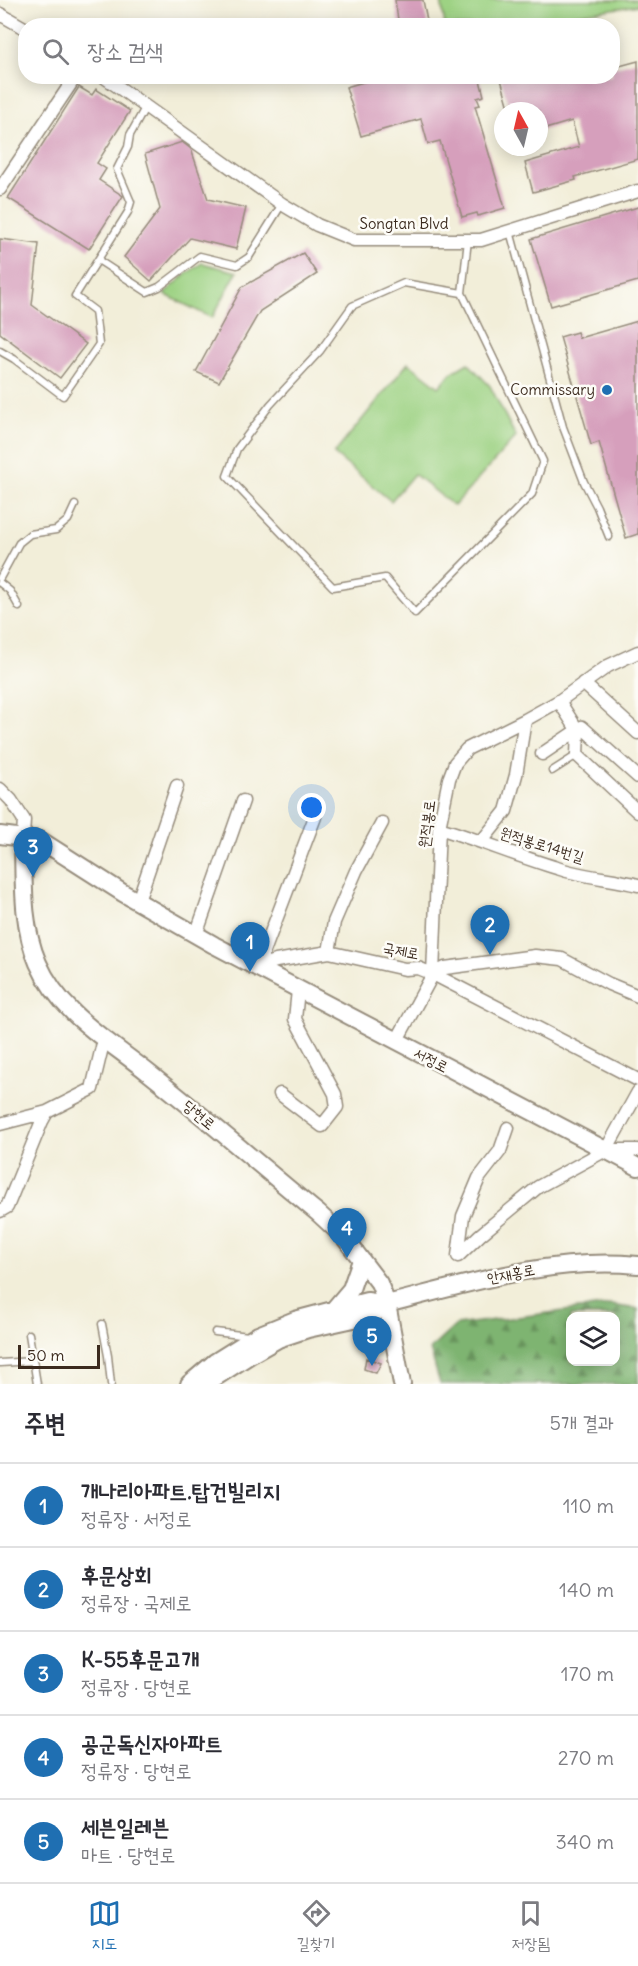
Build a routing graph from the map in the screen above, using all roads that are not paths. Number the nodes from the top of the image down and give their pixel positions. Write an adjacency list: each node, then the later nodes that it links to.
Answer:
1 (0, 14): 2 (street)
2 (18, 24)
3 (70, 84): 6 (street)
4 (114, 84): 5 (street, Songtan Blvd)
5 (146, 106): 8 (street, Songtan Blvd); 11 (lane)
6 (0, 189)
7 (638, 191): 9 (street, Songtan Blvd)
8 (282, 204): 10 (street, Songtan Blvd); 11 (lane)
9 (510, 231): 10 (street, Songtan Blvd); 15 (lane)
10 (468, 240): 12 (lane)
11 (98, 260): 13 (lane)
12 (462, 293): 12 (lane)
13 (0, 351)
14 (75, 505): 16 (lane)
15 (609, 537)
16 (0, 581): 17 (lane)
17 (19, 607)
18 (638, 652): 19 (street, 원적봉로)
19 (583, 683): 20 (street, 원적봉로); 23 (street)
20 (559, 701): 21 (street, 원적봉로); 22 (street)
21 (525, 720): 34 (street, 원적봉로); 37 (street)
22 (578, 730): 24 (street); 25 (street); 27 (street)
23 (638, 733)
24 (542, 754)
25 (577, 755): 26 (lane); 31 (street)
26 (552, 771)
27 (638, 777)
28 (177, 786): 39 (street)
29 (0, 789): 36 (street)
30 (243, 801): 40 (street)
31 (638, 812)
32 (315, 817): 42 (street)
33 (382, 823): 41 (street)
34 (439, 828): 37 (street, 원적봉로14번길); 43 (street, 원적봉로)
35 (0, 835): 36 (street, 서정로)
36 (23, 837): 39 (street, 서정로); 46 (street, 당현로)
37 (482, 841): 38 (street, 원적봉로14번길)
38 (638, 885)
39 (138, 901): 40 (street, 서정로)
40 (196, 935): 42 (street, 서정로)
41 (329, 952): 42 (street, 국제로); 43 (street, 국제로)
42 (258, 967): 44 (street, 서정로)
43 (433, 974): 45 (street, 국제로); 47 (street, 원적봉로); 48 (street)
44 (298, 990): 47 (street, 서정로); 50 (street)
45 (638, 996)
46 (104, 1039): 51 (street); 58 (street, 당현로)
47 (396, 1042): 54 (street, 서정로)
48 (638, 1080)
49 (638, 1092): 54 (street)
50 (280, 1094)
51 (47, 1112): 52 (street); 57 (street)
52 (0, 1124)
53 (508, 1128): 54 (street)
54 (606, 1150): 55 (street); 56 (street, 서정로)
55 (638, 1150)
56 (638, 1167)
57 (0, 1211)
58 (361, 1260): 60 (street, 당현로); 61 (street)
59 (638, 1264): 60 (street, 안재홍로)
60 (387, 1304): 61 (street, 안재홍로); 71 (street, 안재홍로); 72 (street, 당현로)
61 (334, 1309): 65 (street, 안재홍로)
62 (102, 1324): 69 (lane)
63 (214, 1332): 65 (lane)
64 (29, 1334): 66 (lane)
65 (255, 1337): 70 (street, 안재홍로)
66 (33, 1361): 67 (lane); 68 (lane)
67 (0, 1363)
68 (37, 1384)
69 (111, 1384)
70 (189, 1384)
71 (205, 1384)
72 (402, 1384)

